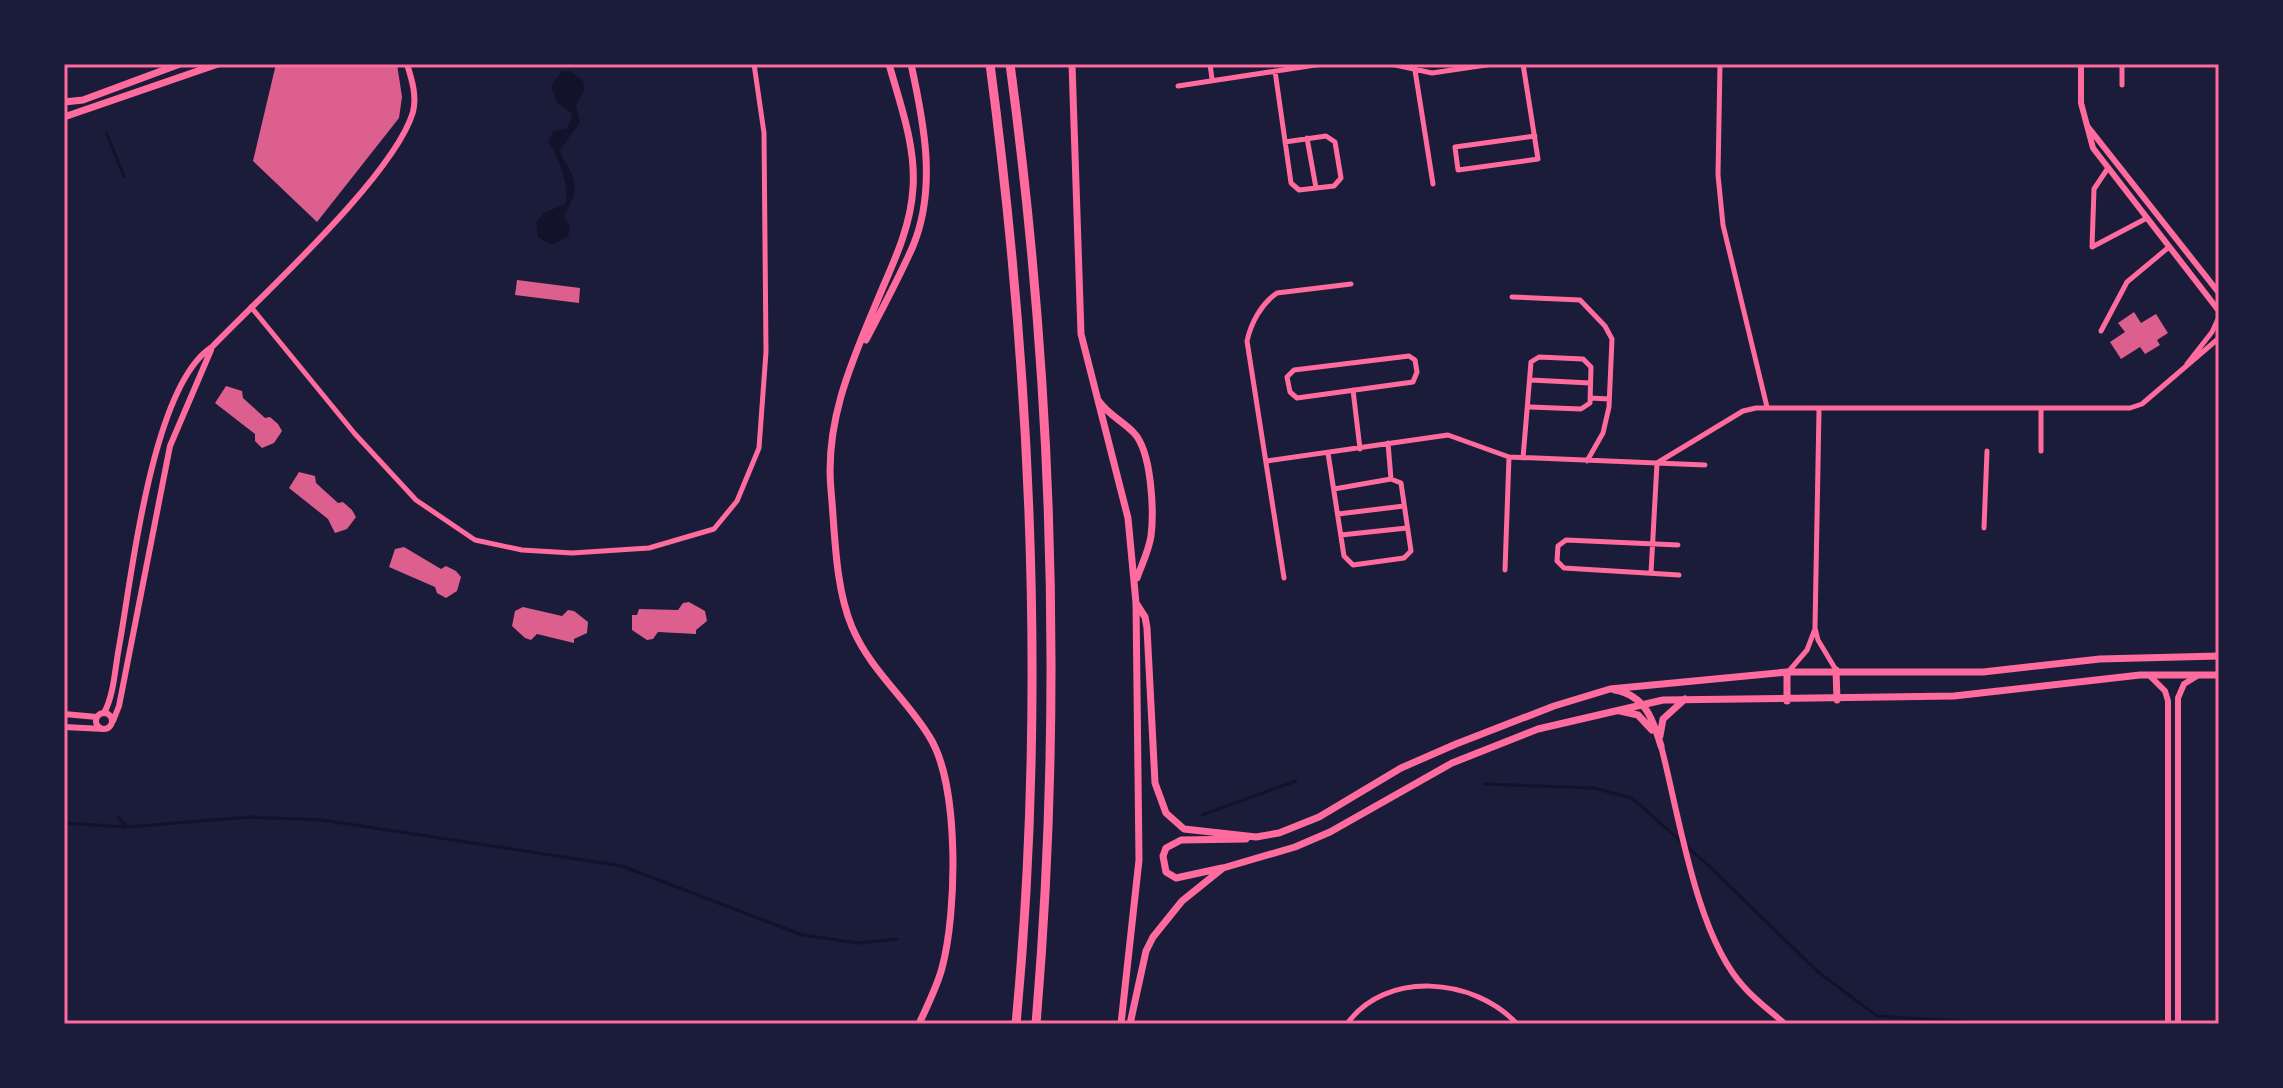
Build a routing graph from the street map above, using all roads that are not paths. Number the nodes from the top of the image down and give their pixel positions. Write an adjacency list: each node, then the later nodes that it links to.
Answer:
1 (180, 64): 24 (main road)
2 (218, 64): 25 (main road)
3 (407, 64): 40 (street)
4 (754, 64): 40 (street)
5 (889, 64): 45 (main road)
6 (911, 64): 45 (main road)
7 (990, 64): 105 (highway)
8 (1010, 64): 106 (highway)
9 (1069, 64): 50 (main road)
10 (1210, 64): 21 (street)
11 (1322, 64): 19 (street)
12 (1391, 64): 20 (street)
13 (1414, 64): 20 (street)
14 (1493, 64): 20 (street)
15 (1523, 64): 27 (street)
16 (1720, 64): 54 (street)
17 (2081, 64): 26 (street)
18 (2122, 64): 22 (street)
19 (1275, 71): 21 (street); 29 (street)
20 (1415, 72): 31 (street)
21 (1212, 79): 23 (street)
22 (2122, 85)
23 (1178, 86)
24 (64, 102)
25 (64, 117)
26 (2085, 124): 30 (street); 33 (street)
27 (1535, 136): 27 (street)
28 (1307, 138): 29 (street); 32 (street); 32 (street)
29 (1285, 142): 32 (street)
30 (2108, 168): 34 (street); 34 (street)
31 (1433, 184)
32 (1316, 188)
33 (2155, 213): 34 (street); 35 (street)
34 (2147, 218): 36 (street)
35 (2176, 241): 36 (street); 38 (street)
36 (2169, 247): 41 (street); 42 (street)
37 (1351, 284): 64 (street)
38 (2219, 293)
39 (1512, 297): 52 (street)
40 (251, 307): 44 (street)
41 (2219, 314): 46 (street)
42 (2101, 331)
43 (2219, 338): 46 (street)
44 (212, 347): 97 (street); 98 (street)
45 (854, 359): 104 (main road)
46 (2187, 365): 56 (street)
47 (1531, 380): 48 (street); 48 (street); 53 (street)
48 (1590, 383): 51 (street)
49 (1353, 390): 49 (street); 58 (street)
50 (1095, 395): 81 (main road); 81 (main road)
51 (1590, 398): 52 (street); 53 (street)
52 (1610, 399): 65 (street)
53 (1530, 407): 63 (street)
54 (1767, 407): 55 (street); 66 (street)
55 (1819, 410): 56 (street); 83 (street)
56 (2041, 410): 60 (street)
57 (1388, 443): 58 (street); 62 (street); 68 (street)
58 (1360, 449): 61 (street)
59 (1987, 451): 73 (street)
60 (2041, 451)
61 (1328, 453): 64 (street); 69 (street)
62 (1509, 457): 63 (street); 77 (street)
63 (1523, 458): 65 (street)
64 (1267, 461): 80 (street)
65 (1587, 461): 66 (street)
66 (1657, 463): 67 (street); 75 (street)
67 (1705, 465)
68 (1391, 479): 69 (street); 70 (street)
69 (1334, 489): 71 (street)
70 (1404, 506): 71 (street); 72 (street)
71 (1338, 514): 74 (street)
72 (1407, 528): 74 (street); 74 (street)
73 (1984, 528)
74 (1341, 535)
75 (1653, 543): 76 (street); 78 (street); 78 (street)
76 (1678, 545)
77 (1505, 570)
78 (1651, 573): 79 (street)
79 (1679, 575)
80 (1284, 578)
81 (1135, 583): 82 (main road)
82 (1136, 603): 102 (main road); 107 (main road)
83 (1815, 628): 85 (street); 86 (street)
84 (2219, 656): 85 (main road)
85 (1836, 670): 86 (main road); 92 (main road)
86 (1787, 672): 90 (main road); 93 (main road)
87 (2147, 675): 88 (main road); 92 (main road); 112 (street)
88 (2200, 675): 89 (main road); 113 (street)
89 (2219, 675)
90 (1610, 689): 94 (main road); 102 (main road)
91 (1687, 698): 93 (main road); 94 (main road); 101 (main road)
92 (1837, 700): 93 (main road)
93 (1787, 701)
94 (1643, 703): 95 (main road); 101 (main road)
95 (1611, 710): 101 (main road); 103 (main road)
96 (64, 714): 97 (street)
97 (100, 715): 98 (street); 100 (street)
98 (113, 721): 100 (street)
99 (64, 727): 100 (street)
100 (105, 729)
101 (1661, 746): 111 (street)
102 (1256, 837): 103 (main road)
103 (1223, 868): 108 (main road)
104 (919, 1024)
105 (1016, 1024)
106 (1036, 1024)
107 (1121, 1024)
108 (1130, 1024)
109 (1347, 1024): 110 (street)
110 (1517, 1024)
111 (1786, 1024)
112 (2168, 1024)
113 (2178, 1024)

